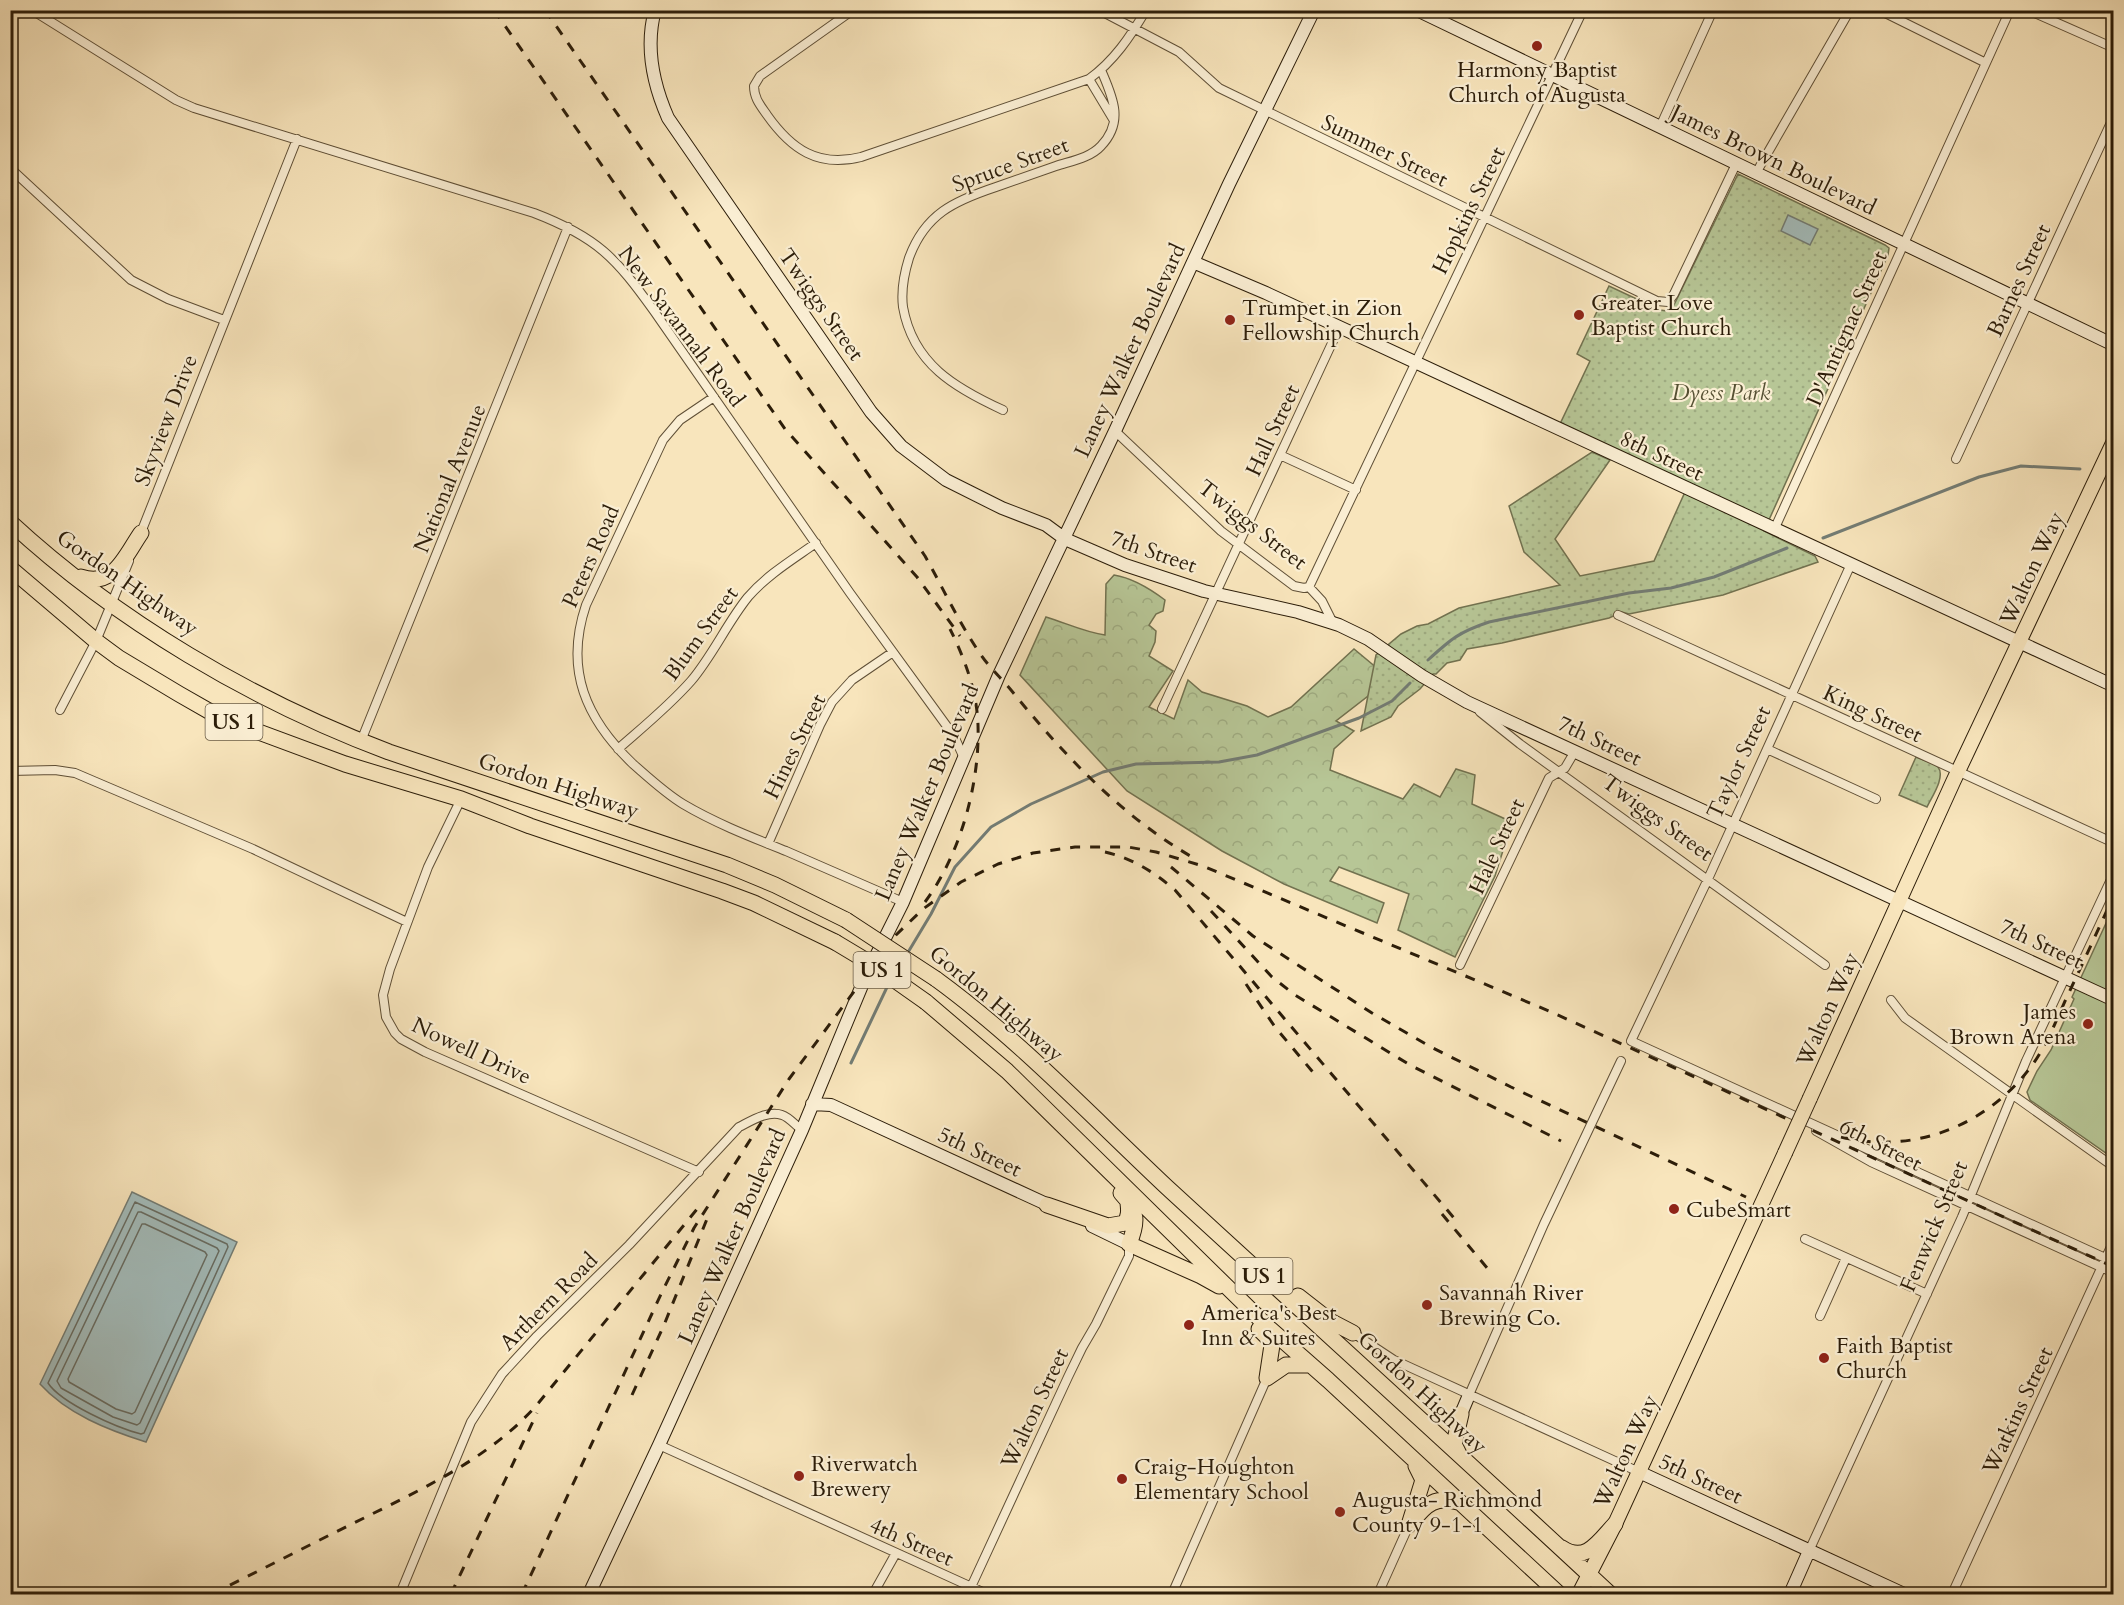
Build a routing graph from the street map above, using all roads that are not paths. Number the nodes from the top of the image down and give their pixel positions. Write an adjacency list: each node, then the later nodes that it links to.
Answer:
1 (32, 10): 24 (street, New Savannah Road)
2 (655, 10): 47 (main road, Twiggs Street)
3 (852, 10): 19 (street)
4 (1099, 10): 14 (street, Summer Street)
5 (1146, 10): 14 (street)
6 (1314, 10): 20 (main road, Laney Walker Boulevard)
7 (1417, 10): 18 (main road, James Brown Boulevard)
8 (1583, 10): 18 (street, Hopkins Street)
9 (1713, 10): 23 (street)
10 (1850, 10): 27 (street)
11 (1879, 10): 16 (street)
12 (2010, 10): 16 (street, D'Antignac Street)
13 (2028, 10): 15 (street)
14 (1135, 28): 17 (street); 20 (street, Summer Street)
15 (2114, 48)
16 (1986, 63): 30 (street, D'Antignac Street)
17 (1101, 70): 19 (street); 22 (street)
18 (1553, 76): 23 (main road, James Brown Boulevard); 28 (street, Hopkins Street)
19 (1089, 79): 22 (street)
20 (1264, 111): 28 (street, Summer Street); 31 (main road, Laney Walker Boulevard)
21 (2114, 116): 32 (street, Barnes Street)
22 (1113, 119): 38 (street, Spruce Street)
23 (1660, 127): 25 (main road, James Brown Boulevard)
24 (297, 140): 29 (street, New Savannah Road); 33 (street, Skyview Drive)
25 (1736, 164): 27 (main road, James Brown Boulevard); 28 (street, Summer Street)
26 (10, 168): 33 (street)
27 (1756, 173): 30 (main road, James Brown Boulevard)
28 (1484, 218): 36 (street, Hopkins Street)
29 (568, 227): 37 (street, New Savannah Road); 66 (street, National Avenue)
30 (1904, 244): 32 (main road, James Brown Boulevard); 46 (street, D'Antignac Street)
31 (1193, 262): 34 (main road, 8th Street); 39 (main road, Laney Walker Boulevard)
32 (2027, 304): 35 (main road, James Brown Boulevard); 42 (street, Barnes Street)
33 (224, 320): 45 (street, Skyview Drive)
34 (1339, 328): 36 (main road, 8th Street); 41 (street, Hall Street)
35 (2114, 345)
36 (1415, 363): 43 (street, Hopkins Street); 46 (main road, 8th Street)
37 (714, 397): 48 (street, New Savannah Road); 67 (street, Peters Road)
38 (1003, 410)
39 (1115, 431): 47 (main road, Laney Walker Boulevard); 49 (street, Twiggs Street)
40 (2114, 441): 59 (main road, Walton Way)
41 (1280, 455): 43 (street); 49 (street, Hall Street)
42 (1956, 459)
43 (1356, 490): 53 (street, Hopkins Street)
44 (10, 522): 52 (highway, Gordon Highway / US 1)
45 (141, 532): 52 (highway); 55 (street, Skyview Drive)
46 (1779, 532): 50 (main road, 8th Street)
47 (1065, 539): 54 (main road, 7th Street); 70 (main road, Laney Walker Boulevard)
48 (816, 543): 60 (street, New Savannah Road); 67 (street, Blum Street)
49 (1238, 545): 53 (street, Twiggs Street); 54 (street, Hall Street)
50 (1851, 564): 59 (main road, 8th Street); 62 (street, Taylor Street)
51 (10, 568): 58 (highway, Gordon Highway / US 1)
52 (76, 576): 55 (highway, Gordon Highway / US 1)
53 (1309, 587): 57 (street, Twiggs Street)
54 (1216, 594): 57 (main road, 7th Street); 64 (street, Hall Street)
55 (111, 603): 58 (street, Skyview Drive); 66 (highway, Gordon Highway / US 1)
56 (1618, 615): 62 (street, King Street)
57 (1333, 623): 63 (main road, 7th Street)
58 (96, 641): 65 (street, Skyview Drive); 75 (highway, Gordon Highway / US 1)
59 (2020, 642): 61 (main road, 8th Street); 72 (main road, Walton Way)
60 (893, 652): 70 (street, New Savannah Road); 78 (street, Hines Street)
61 (2114, 686)
62 (1792, 695): 68 (street, Taylor Street); 72 (street, King Street)
63 (1467, 702): 69 (main road, 7th Street); 73 (street, Twiggs Street)
64 (1162, 709)
65 (60, 710)
66 (361, 741): 105 (highway, Gordon Highway / US 1, bridge)
67 (618, 749): 78 (street, Peters Road)
68 (1767, 749): 74 (street); 76 (street, Taylor Street)
69 (1575, 751): 73 (street, Hale Street); 76 (main road, 7th Street)
70 (964, 758): 82 (main road, Laney Walker Boulevard)
71 (10, 771): 83 (street)
72 (1958, 771): 77 (street, King Street); 81 (main road, Walton Way)
73 (1559, 772): 80 (street, Twiggs Street); 84 (street, Hale Street)
74 (1876, 799)
75 (461, 800): 83 (street, Nowell Drive); 89 (highway, Gordon Highway / US 1, bridge)
76 (1733, 824): 80 (street, Taylor Street); 81 (main road, 7th Street)
77 (2114, 843)
78 (768, 844): 82 (street, Peters Road)
79 (2114, 873): 86 (street, Fenwick Street)
80 (1708, 879): 85 (street, Twiggs Street); 90 (street, Taylor Street)
81 (1898, 900): 86 (main road, 7th Street); 124 (main road, Walton Way, bridge)
82 (903, 902): 94 (main road, Laney Walker Boulevard)
83 (407, 922): 97 (street, Nowell Drive)
84 (1460, 965)
85 (1825, 965)
86 (2065, 977): 88 (main road, 7th Street); 92 (street, Fenwick Street)
87 (1891, 1000): 92 (street)
88 (2114, 1000)
89 (957, 1026): 99 (highway); 107 (highway, Gordon Highway / US 1)
90 (1631, 1041): 93 (street, 6th Street)
91 (1621, 1061): 118 (street)
92 (2012, 1095): 96 (street); 98 (street, Fenwick Street)
93 (1766, 1103): 98 (street, 6th Street); 101 (street, 6th Street)
94 (812, 1104): 95 (main road, Laney Walker Boulevard); 100 (main road, 5th Street)
95 (802, 1130): 97 (street, Arthern Road); 121 (main road, Laney Walker Boulevard)
96 (2114, 1167)
97 (699, 1172): 133 (street, Arthern Road)
98 (1970, 1195): 101 (street, Fenwick Street); 108 (street, 6th Street)
99 (1127, 1200): 100 (highway); 104 (highway)
100 (1047, 1205): 104 (main road, 5th Street)
101 (1966, 1205): 109 (street, 6th Street); 113 (street, Fenwick Street)
102 (1805, 1239): 106 (street)
103 (2114, 1240): 108 (street, Watkins Street)
104 (1129, 1244): 111 (highway); 132 (street, Walton Street)
105 (1233, 1247): 115 (highway); 120 (highway, Gordon Highway / US 1)
106 (1846, 1258): 113 (street); 114 (street)
107 (1199, 1259): 111 (highway); 112 (highway, Gordon Highway / US 1)
108 (2109, 1260): 109 (street, Watkins Street)
109 (2101, 1267): 110 (street, 6th Street); 144 (street, Watkins Street)
110 (2114, 1273)
111 (1219, 1286): 112 (highway); 117 (highway)
112 (1235, 1294): 116 (highway, Gordon Highway / US 1)
113 (1927, 1294): 129 (street, Fenwick Street)
114 (1820, 1316)
115 (1353, 1333): 118 (street, 5th Street)
116 (1309, 1365): 117 (highway); 122 (highway, Gordon Highway / US 1)
117 (1268, 1378): 137 (street)
118 (1469, 1395): 119 (main road); 124 (street, 5th Street)
119 (1461, 1414): 120 (highway); 123 (highway)
120 (1415, 1416): 123 (highway, Gordon Highway / US 1)
121 (659, 1445): 130 (street, 4th Street); 134 (main road, Laney Walker Boulevard)
122 (1413, 1461): 125 (highway, Gordon Highway / US 1); 127 (highway)
123 (1465, 1462): 128 (highway, Gordon Highway / US 1)
124 (1639, 1472): 126 (main road, Walton Way); 129 (main road, 5th Street)
125 (1459, 1502): 127 (highway); 139 (highway, Gordon Highway / US 1)
126 (1615, 1524): 128 (highway); 131 (main road, Walton Way)
127 (1409, 1526): 138 (street)
128 (1554, 1543): 131 (highway, Gordon Highway / US 1)
129 (1809, 1551): 142 (main road, Fenwick Street); 143 (main road, 5th Street)
130 (896, 1553): 132 (street, 4th Street); 135 (street)
131 (1589, 1575): 140 (main road, Walton Way); 141 (highway, Gordon Highway / US 1)
132 (971, 1587): 136 (street, 4th Street)
133 (400, 1594)
134 (589, 1594)
135 (873, 1594)
136 (987, 1594)
137 (1172, 1594)
138 (1378, 1594)
139 (1559, 1594)
140 (1579, 1594)
141 (1610, 1594)
142 (1790, 1594)
143 (1904, 1594)
144 (1952, 1594)

